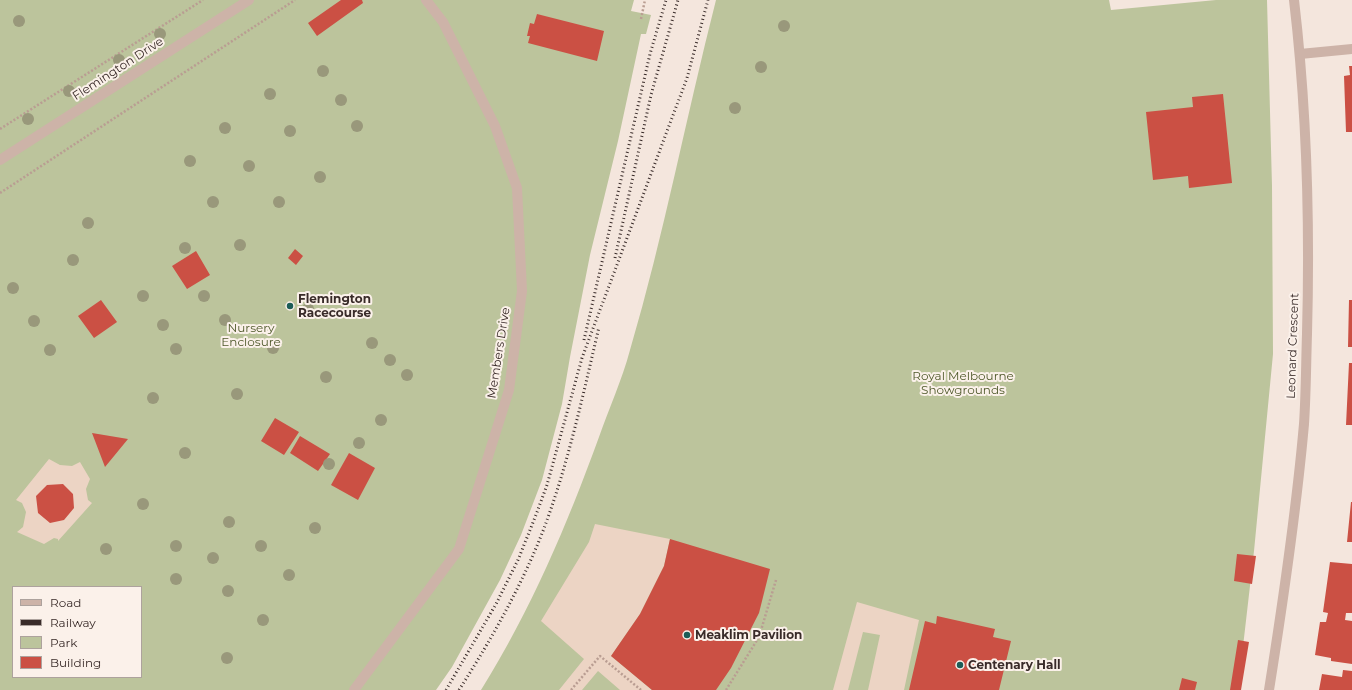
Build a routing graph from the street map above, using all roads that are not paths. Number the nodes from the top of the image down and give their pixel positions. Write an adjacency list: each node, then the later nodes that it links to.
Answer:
1 (249, 0): 6 (street, Flemington Drive)
2 (426, 0): 7 (street, Members Drive)
3 (1294, 0): 5 (street, Leonard Crescent)
4 (1352, 49): 5 (street)
5 (1300, 54): 8 (street, Leonard Crescent)
6 (0, 160)
7 (354, 690)
8 (1269, 690)

